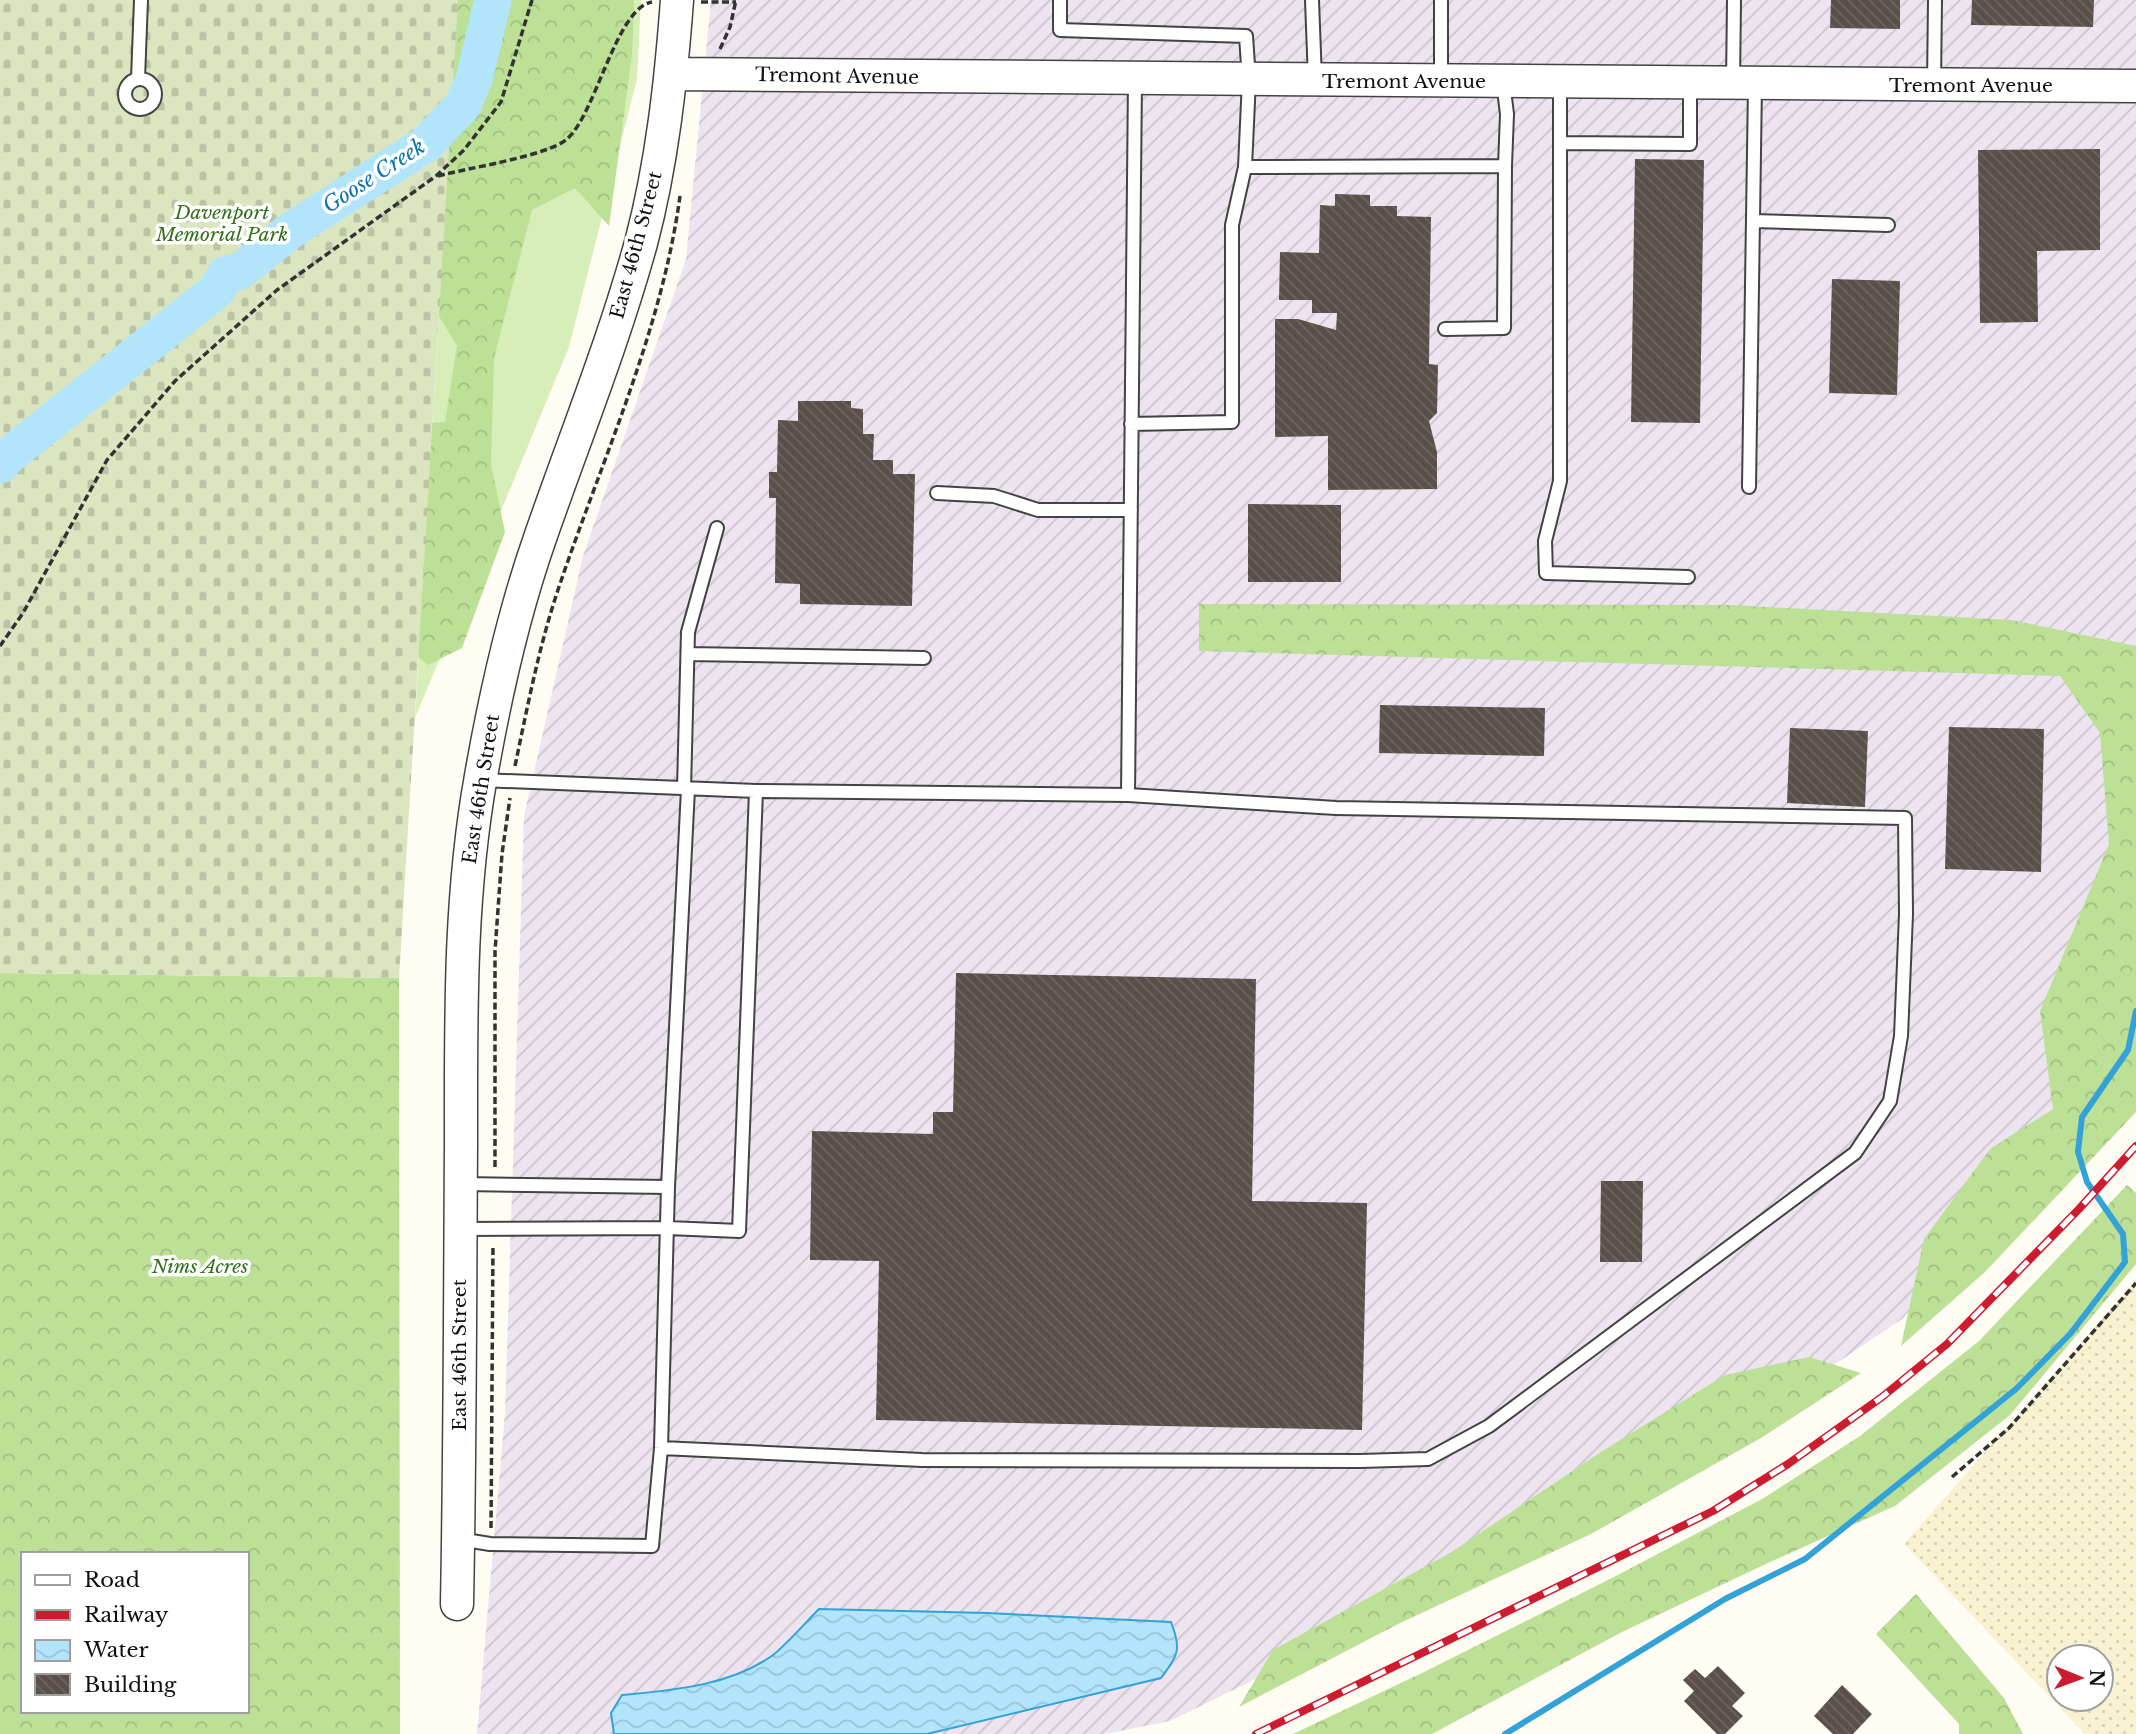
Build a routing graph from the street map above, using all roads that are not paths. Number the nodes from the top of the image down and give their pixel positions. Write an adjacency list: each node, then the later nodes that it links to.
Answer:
1 (141, 0): 9 (lane)
2 (1060, 0): 11 (lane)
3 (1312, 0): 12 (lane)
4 (1441, 0): 13 (lane)
5 (1734, 0): 17 (lane)
6 (1936, 0): 18 (lane)
7 (677, 1): 8 (street, East 46th Street)
8 (672, 74): 10 (street, Tremont Avenue); 34 (street, East 46th Street)
9 (138, 79)
10 (1135, 79): 11 (street, Tremont Avenue); 26 (lane)
11 (1249, 80): 12 (street, Tremont Avenue); 22 (lane)
12 (1315, 80): 13 (street, Tremont Avenue)
13 (1441, 81): 14 (street, Tremont Avenue)
14 (1503, 82): 15 (street, Tremont Avenue); 21 (lane)
15 (1560, 82): 16 (street, Tremont Avenue); 20 (lane)
16 (1690, 84): 17 (street, Tremont Avenue); 20 (lane)
17 (1744, 84): 18 (street, Tremont Avenue); 23 (lane)
18 (1934, 85): 19 (street, Tremont Avenue)
19 (2136, 86)
20 (1560, 144): 31 (lane)
21 (1506, 166): 22 (lane); 25 (lane)
22 (1245, 167): 26 (lane)
23 (1753, 221): 24 (lane); 27 (lane)
24 (1888, 225)
25 (1445, 329)
26 (1131, 424): 29 (lane)
27 (1749, 487)
28 (937, 493): 29 (lane)
29 (1130, 510): 37 (lane)
30 (718, 528): 32 (lane)
31 (1688, 577)
32 (688, 654): 33 (lane); 35 (lane)
33 (925, 658)
34 (480, 780): 35 (lane); 38 (street, East 46th Street)
35 (686, 789): 36 (lane); 39 (lane)
36 (756, 791): 37 (lane); 40 (lane)
37 (1128, 795): 42 (lane)
38 (461, 1184): 39 (lane); 41 (street, East 46th Street)
39 (668, 1188): 40 (lane)
40 (668, 1228): 41 (lane); 42 (lane)
41 (460, 1229): 43 (street, East 46th Street)
42 (661, 1448): 43 (lane)
43 (458, 1539): 44 (street, East 46th Street)
44 (457, 1604)

